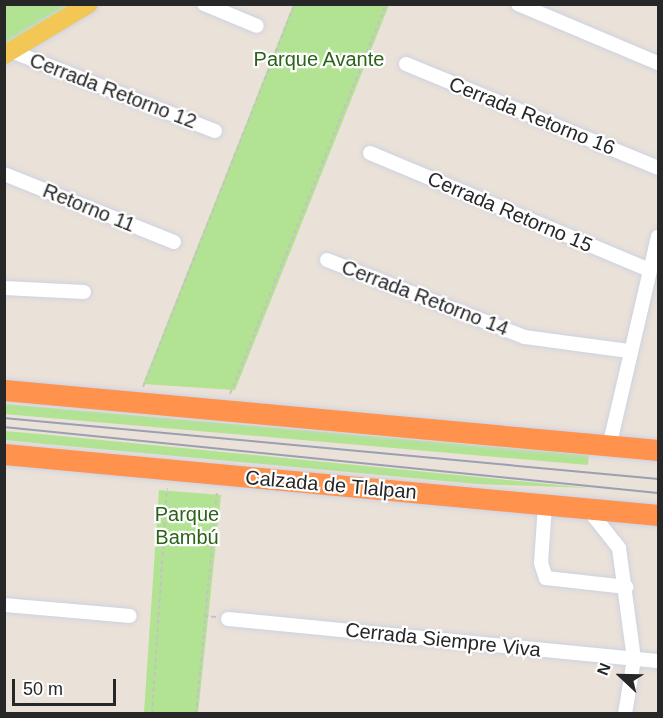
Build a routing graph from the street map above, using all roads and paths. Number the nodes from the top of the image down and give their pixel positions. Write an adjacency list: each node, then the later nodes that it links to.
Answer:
1 (89, 4): 7 (main road)
2 (204, 4): 6 (street)
3 (295, 4): 22 (path)
4 (386, 4): 23 (path)
5 (518, 4): 8 (street)
6 (257, 26)
7 (8, 53): 10 (street, Cerrada Retorno 12)
8 (658, 63)
9 (406, 64): 12 (street, Cerrada Retorno 16)
10 (214, 131)
11 (370, 153): 17 (street, Cerrada Retorno 15)
12 (658, 168)
13 (4, 174): 15 (street, Retorno 11)
14 (658, 237): 17 (street)
15 (174, 242)
16 (327, 260): 20 (street, Cerrada Retorno 14)
17 (650, 270): 20 (street)
18 (4, 288): 19 (street)
19 (84, 292)
20 (629, 351): 24 (street)
21 (4, 390): 22 (highway)
22 (137, 402): 23 (highway)
23 (223, 410): 24 (highway)
24 (609, 447): 25 (highway)
25 (658, 450)
26 (4, 454): 27 (highway, Calzada de Tlalpan)
27 (169, 470): 28 (highway, Calzada de Tlalpan); 38 (path)
28 (219, 475): 29 (highway, Calzada de Tlalpan); 39 (path)
29 (545, 505): 30 (highway, Calzada de Tlalpan); 32 (street)
30 (588, 508): 31 (highway, Calzada de Tlalpan); 32 (street)
31 (658, 515)
32 (626, 587): 36 (street)
33 (4, 605): 34 (street)
34 (130, 616)
35 (228, 619): 36 (street, Cerrada Siempre Viva)
36 (634, 659): 37 (street, Cerrada Siempre Viva); 40 (street)
37 (658, 662)
38 (152, 714)
39 (196, 714)
40 (625, 714)

